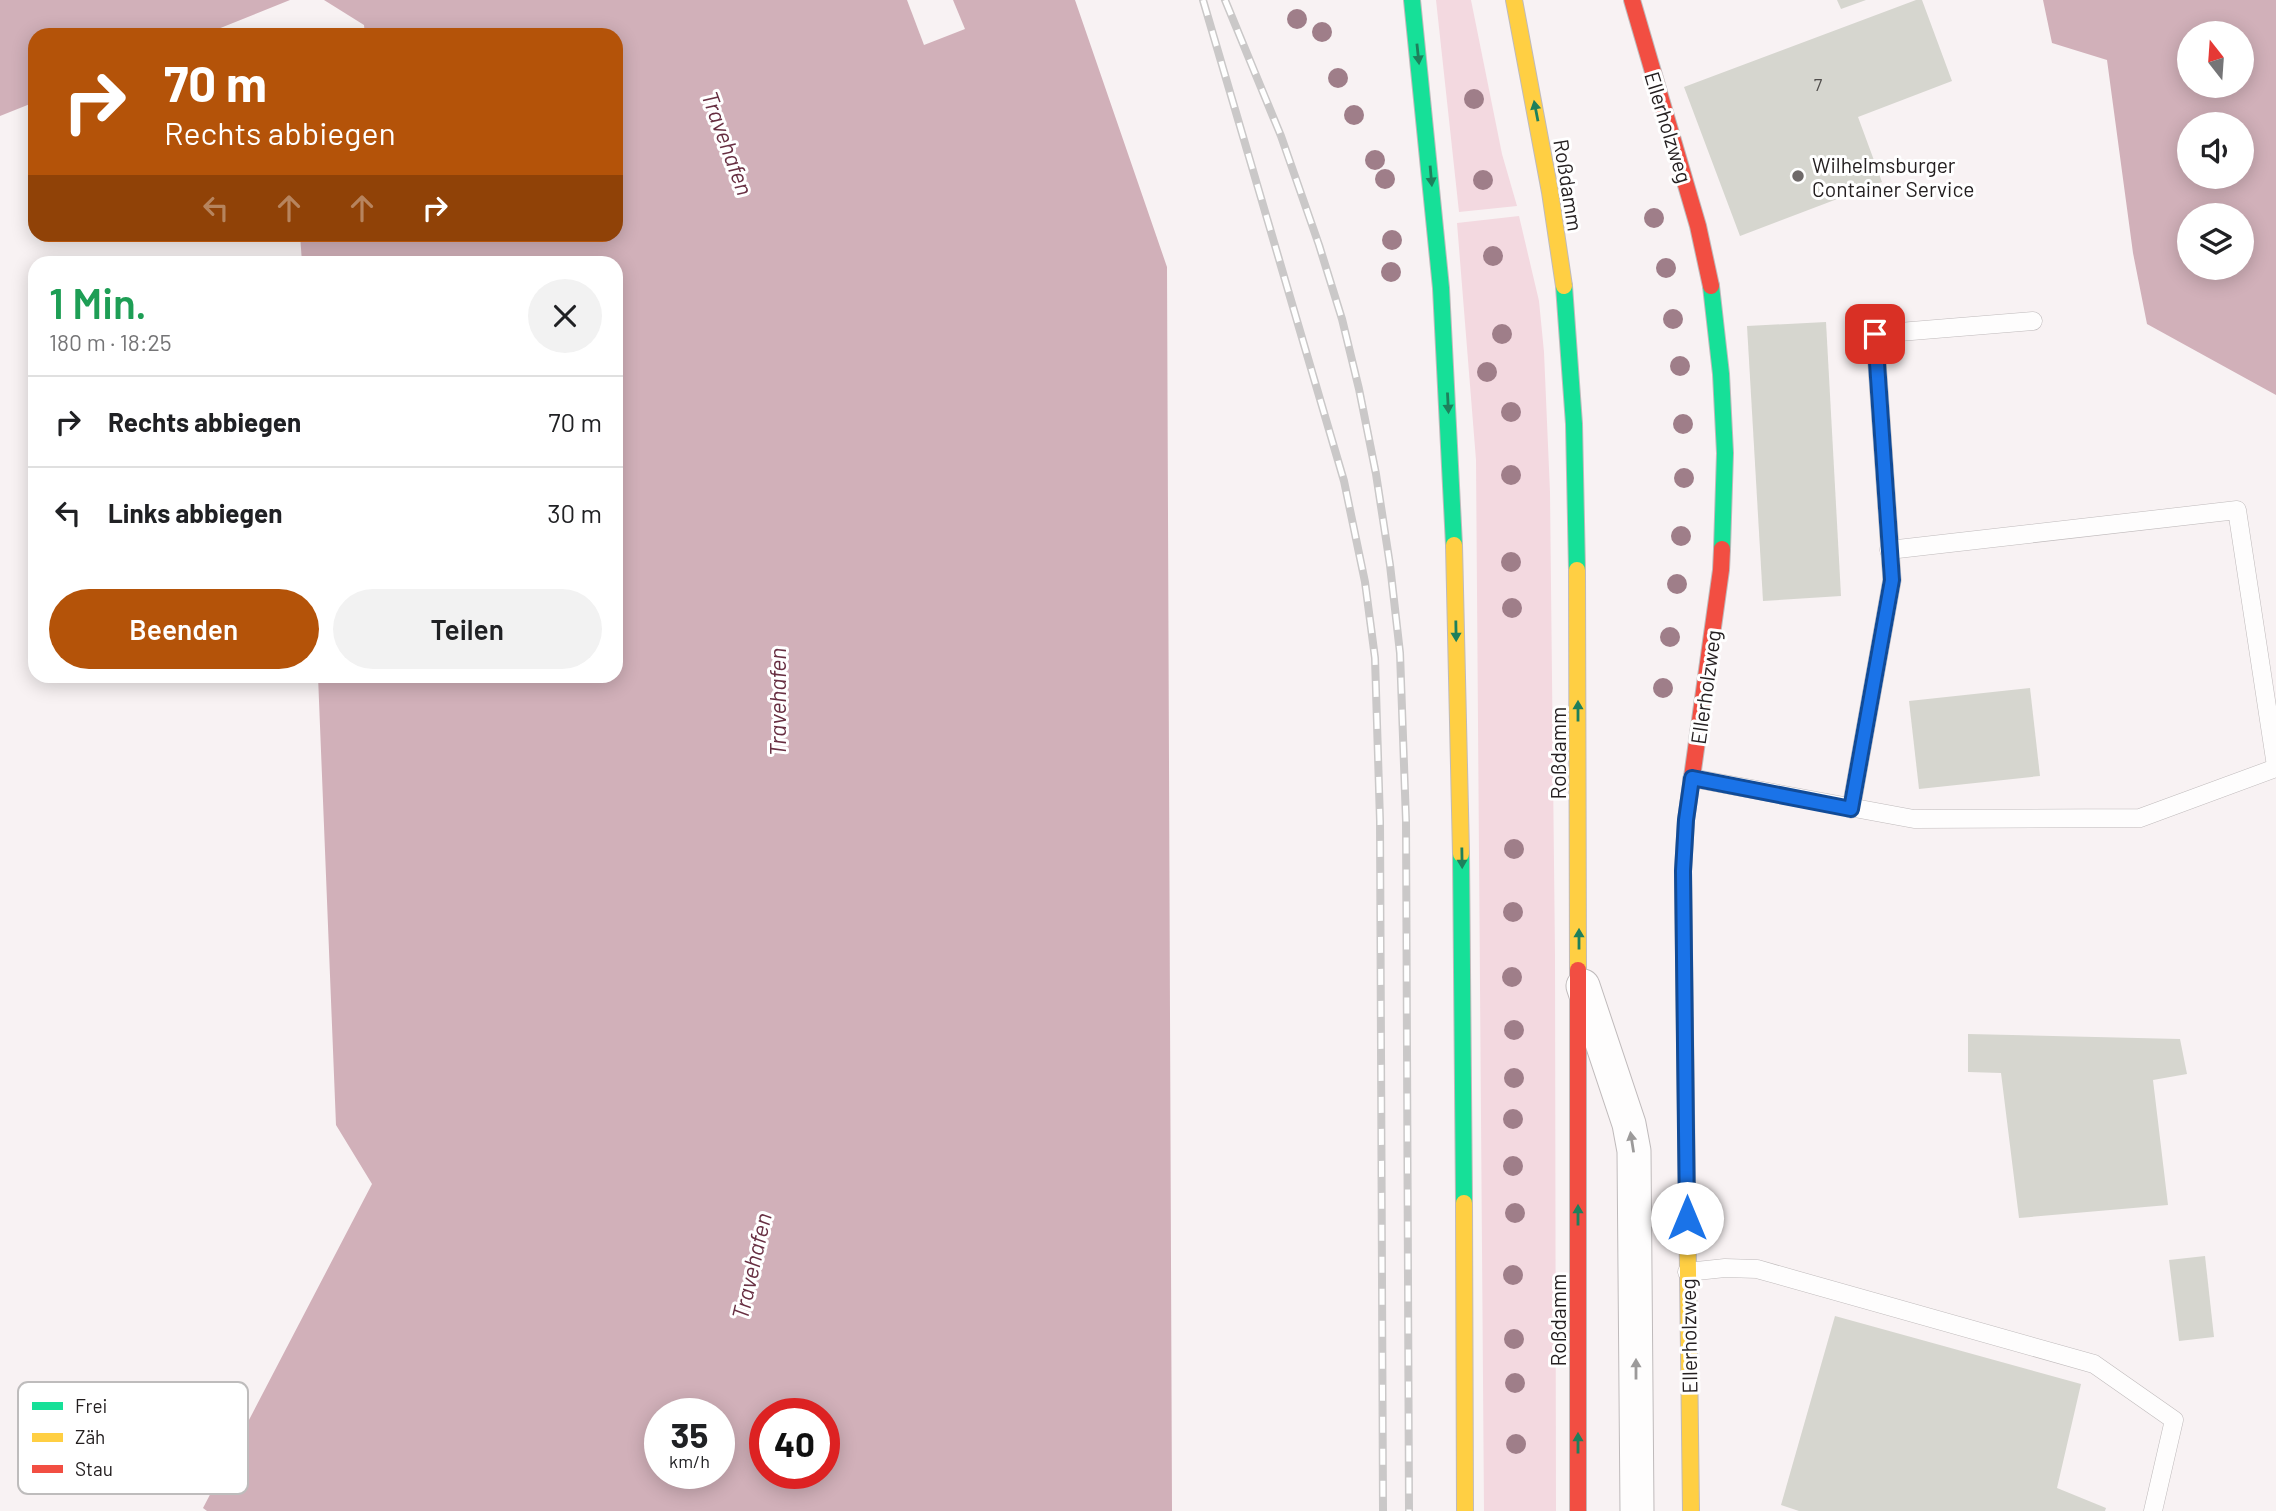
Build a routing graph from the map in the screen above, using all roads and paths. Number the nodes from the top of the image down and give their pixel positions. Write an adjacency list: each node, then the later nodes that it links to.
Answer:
1 (1412, 0): 11 (main road, one-way to 11)
2 (1514, 0): 9 (main road, Roßdamm, one-way to 2)
3 (1632, 0): 7 (main road, Ellerholzweg)
4 (2032, 321): 5 (lane)
5 (1889, 550): 6 (lane); 8 (lane)
6 (2276, 767): 8 (lane)
7 (1692, 778): 8 (lane); 10 (main road, Ellerholzweg)
8 (1851, 809)
9 (1579, 972): 12 (main road, Roßdamm, one-way to 9); 13 (street, one-way to 9)
10 (1687, 1272): 14 (main road, Ellerholzweg); 15 (lane)
11 (1465, 1511)
12 (1578, 1511)
13 (1637, 1511)
14 (1691, 1511)
15 (2153, 1511)

